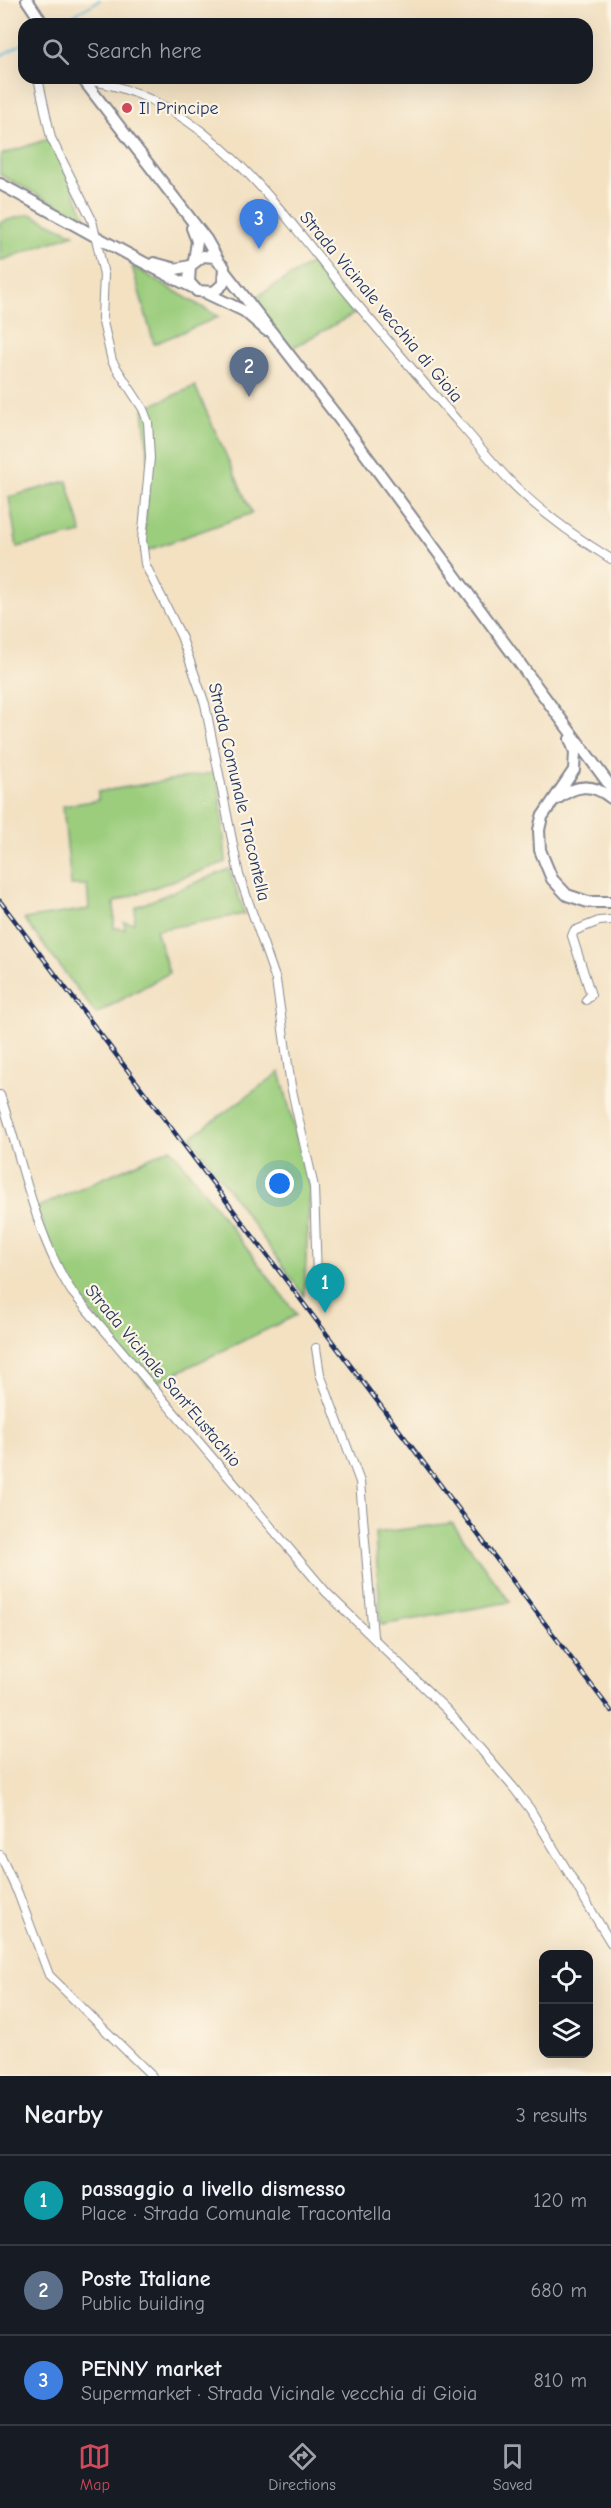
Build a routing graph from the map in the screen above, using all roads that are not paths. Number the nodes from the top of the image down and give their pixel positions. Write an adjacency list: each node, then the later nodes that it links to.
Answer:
1 (27, 0): 2 (main road)
2 (40, 18)
3 (39, 84): 8 (street, Strada Comunale Tracontella)
4 (87, 84): 7 (main road)
5 (102, 84): 16 (street, Strada Vicinale vecchia di Gioia)
6 (0, 184): 8 (main road)
7 (186, 214): 10 (main road); 11 (main road)
8 (95, 234): 9 (main road); 27 (street, Strada Comunale Tracontella)
9 (107, 241): 11 (main road); 13 (main road)
10 (218, 260): 11 (main road); 12 (main road)
11 (192, 264): 13 (main road)
12 (225, 272): 14 (main road); 15 (main road)
13 (192, 287): 14 (main road)
14 (208, 294): 15 (main road)
15 (301, 368): 17 (main road)
16 (611, 560)
17 (550, 704): 18 (main road); 22 (main road)
18 (598, 770): 19 (main road); 20 (main road)
19 (611, 782)
20 (611, 787)
21 (611, 798): 22 (main road)
22 (552, 803): 23 (main road)
23 (611, 902)
24 (611, 920): 25 (street)
25 (585, 1000)
26 (0, 1095): 29 (street, Strada Vicinale Sant'Eustachio)
27 (324, 1286)
28 (316, 1348): 29 (street)
29 (373, 1636): 31 (street, Strada Vicinale Sant'Eustachio)
30 (0, 1856): 32 (street)
31 (611, 1943)
32 (152, 2076)

